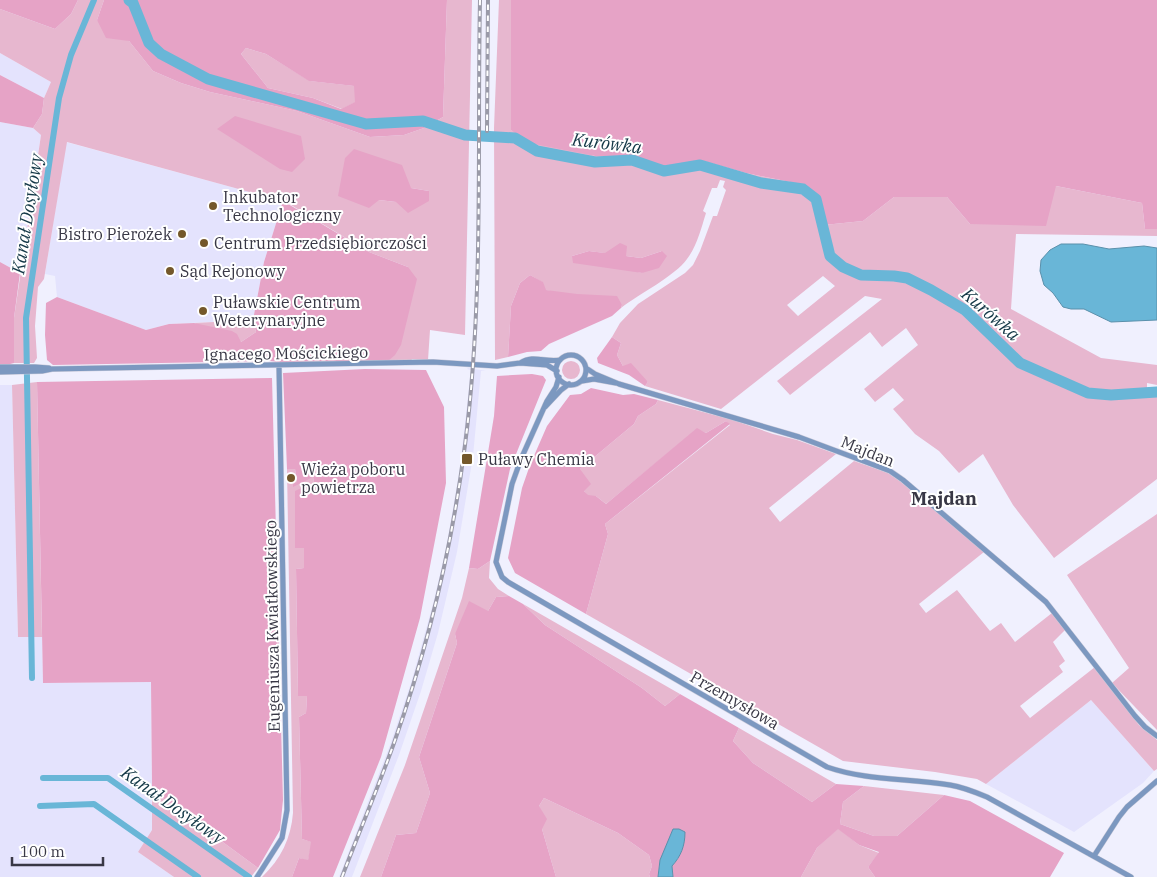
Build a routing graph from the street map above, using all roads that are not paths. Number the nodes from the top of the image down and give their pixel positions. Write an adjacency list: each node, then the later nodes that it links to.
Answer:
1 (560, 360): 2 (street, Ignacego Mościckiego); 5 (street); 8 (street)
2 (520, 362): 3 (street, Ignacego Mościckiego); 8 (street, Ignacego Mościckiego)
3 (279, 366): 6 (street, Ignacego Mościckiego); 16 (street, Eugeniusza Kwiatkowskiego)
4 (0, 367): 6 (street, Ignacego Mościckiego)
5 (586, 368): 9 (street); 11 (street, Majdan)
6 (17, 369): 7 (street, Ignacego Mościckiego)
7 (0, 372)
8 (558, 374): 10 (street); 12 (street, Przemysłowa)
9 (582, 380): 10 (street); 11 (street, Majdan)
10 (569, 384): 12 (street, Przemysłowa)
11 (619, 384): 13 (street, Majdan)
12 (545, 408): 15 (street, Przemysłowa)
13 (1157, 736)
14 (1157, 781): 15 (street)
15 (1094, 856): 17 (street, Przemysłowa)
16 (258, 875)
17 (1131, 877)

